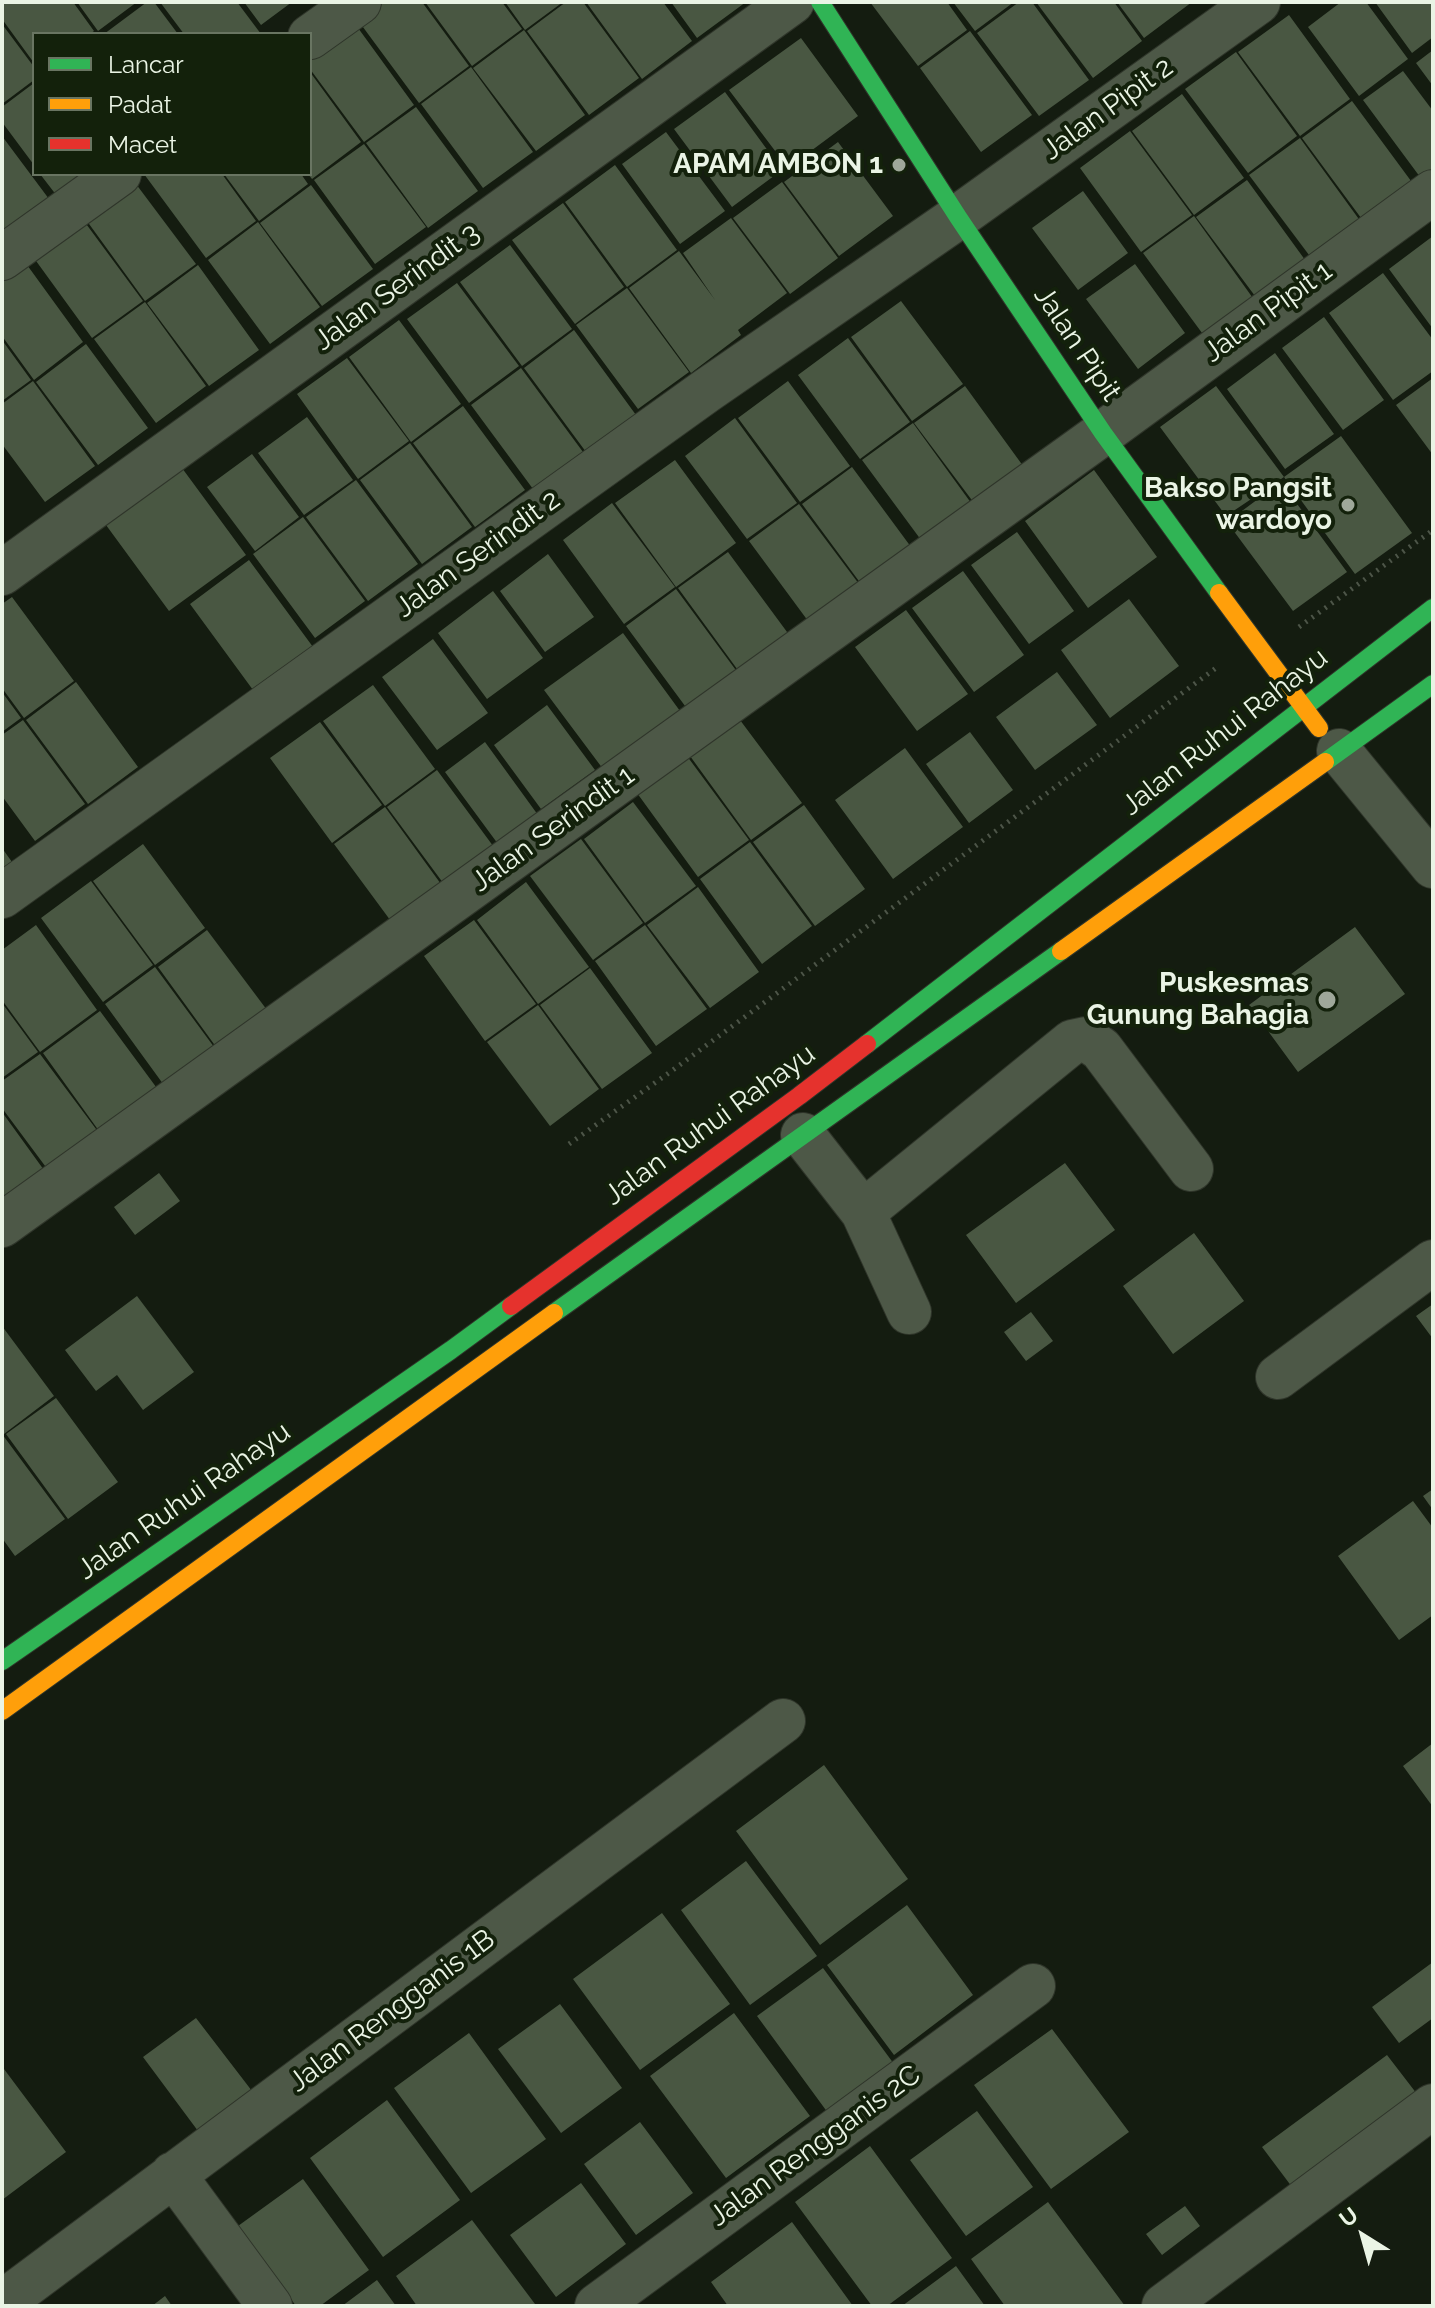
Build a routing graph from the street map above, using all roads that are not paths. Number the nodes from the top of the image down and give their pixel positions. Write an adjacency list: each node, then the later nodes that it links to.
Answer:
1 (359, 2): 5 (street)
2 (792, 2): 11 (street, Jalan Serindit 3)
3 (820, 2): 8 (main road, Jalan Pipit)
4 (1258, 2): 8 (street, Jalan Pipit 2)
5 (312, 36)
6 (116, 176): 9 (street)
7 (1433, 192): 10 (street, Jalan Pipit 1)
8 (958, 217): 10 (main road, Jalan Pipit); 17 (street, Jalan Serindit 2)
9 (2, 258)
10 (1103, 433): 14 (main road, Jalan Pipit); 21 (street, Jalan Serindit 1)
11 (2, 573)
12 (1433, 608): 14 (main road, Jalan Ruhui Rahayu)
13 (1433, 684): 15 (main road)
14 (1302, 707): 15 (main road, Jalan Pipit); 25 (main road, Jalan Ruhui Rahayu)
15 (1339, 751): 16 (street); 18 (main road)
16 (1433, 866)
17 (2, 896)
18 (803, 1135): 20 (street); 26 (main road)
19 (1191, 1169): 20 (street)
20 (863, 1212): 23 (street)
21 (2, 1225)
22 (1433, 1262): 24 (street)
23 (909, 1312)
24 (1278, 1377)
25 (2, 1661)
26 (2, 1711)
27 (783, 1721): 30 (street, Jalan Rengganis 1B)
28 (1033, 1986): 33 (street, Jalan Rengganis 2C)
29 (1433, 2106): 34 (street)
30 (173, 2174): 31 (street, Jalan Rengganis 1B); 32 (street)
31 (2, 2303)
32 (270, 2306)
33 (597, 2306)
34 (1164, 2306)

